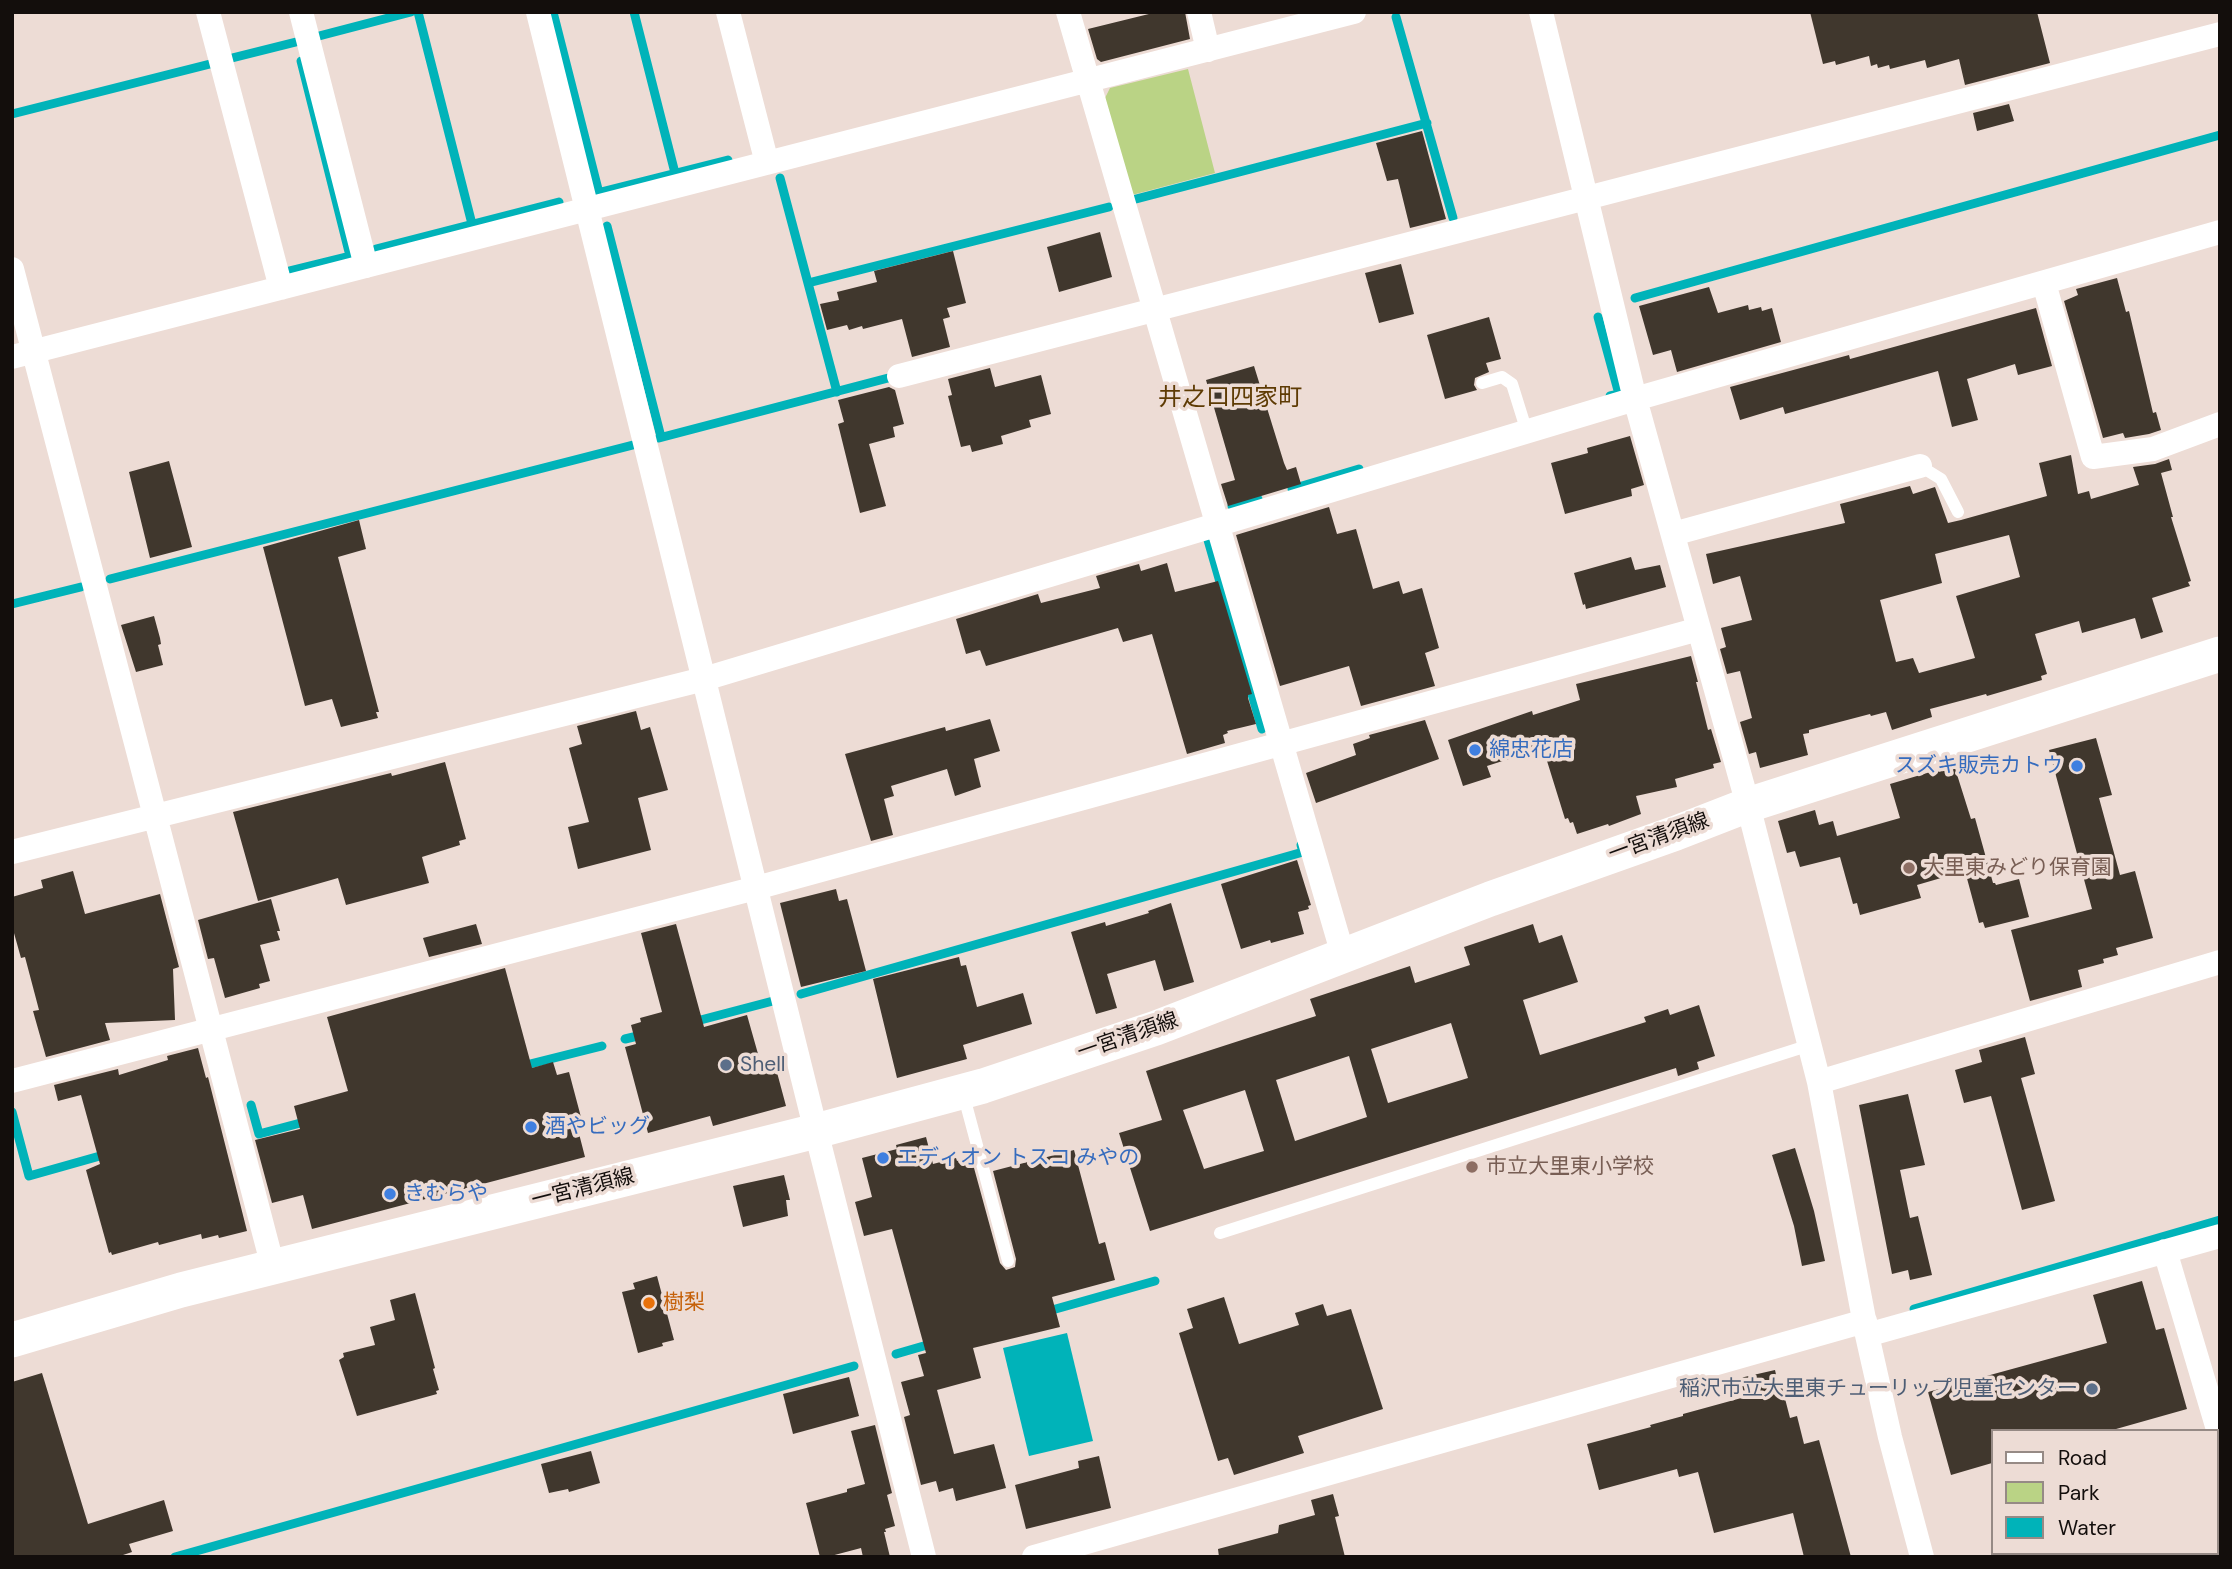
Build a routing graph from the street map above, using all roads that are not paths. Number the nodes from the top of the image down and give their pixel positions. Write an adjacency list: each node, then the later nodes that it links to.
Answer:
1 (208, 12): 19 (street)
2 (301, 12): 16 (street)
3 (538, 12): 14 (street)
4 (728, 12): 12 (street)
5 (1068, 12): 11 (street)
6 (1199, 12): 10 (street)
7 (1354, 12): 10 (street)
8 (1541, 12): 13 (street)
9 (2220, 34): 13 (street)
10 (1208, 50): 11 (street)
11 (1088, 80): 12 (street); 20 (street)
12 (766, 163): 14 (street)
13 (1586, 198): 20 (street); 24 (street)
14 (587, 209): 16 (street); 33 (street)
15 (2220, 232): 18 (street)
16 (366, 266): 19 (street)
17 (12, 269): 21 (street)
18 (2044, 284): 24 (street); 25 (street)
19 (281, 288): 21 (street)
20 (1155, 309): 22 (street); 29 (street)
21 (23, 354): 36 (street)
22 (899, 376)
23 (1482, 383): 26 (lane)
24 (1635, 399): 26 (street); 30 (street)
25 (2220, 424)
26 (1527, 432): 29 (street)
27 (1920, 466): 28 (lane); 30 (street)
28 (1958, 512)
29 (1218, 524): 33 (street); 34 (street)
30 (1673, 534): 31 (street)
31 (1699, 629): 34 (street); 35 (street)
32 (2220, 654): 35 (main road, 一宮清須線)
33 (704, 679): 36 (street); 38 (street)
34 (1281, 742): 38 (street); 39 (street)
35 (1748, 805): 39 (main road, 一宮清須線); 42 (street)
36 (155, 816): 37 (street); 41 (street)
37 (12, 852)
38 (755, 888): 41 (street); 46 (street)
39 (1343, 955): 45 (main road, 一宮清須線)
40 (2220, 962): 44 (street)
41 (211, 1029): 43 (street); 51 (street)
42 (1810, 1045): 44 (street); 47 (lane)
43 (12, 1081)
44 (1819, 1083): 52 (street)
45 (962, 1092): 46 (main road, 一宮清須線); 50 (lane)
46 (816, 1131): 51 (main road, 一宮清須線); 55 (street)
47 (1220, 1233)
48 (2220, 1236): 49 (street)
49 (2165, 1251): 52 (street); 54 (street)
50 (1008, 1261)
51 (273, 1267): 53 (main road, 一宮清須線)
52 (1866, 1328): 56 (street); 57 (street)
53 (12, 1340)
54 (2218, 1429)
55 (924, 1557)
56 (1034, 1557)
57 (1922, 1557)

